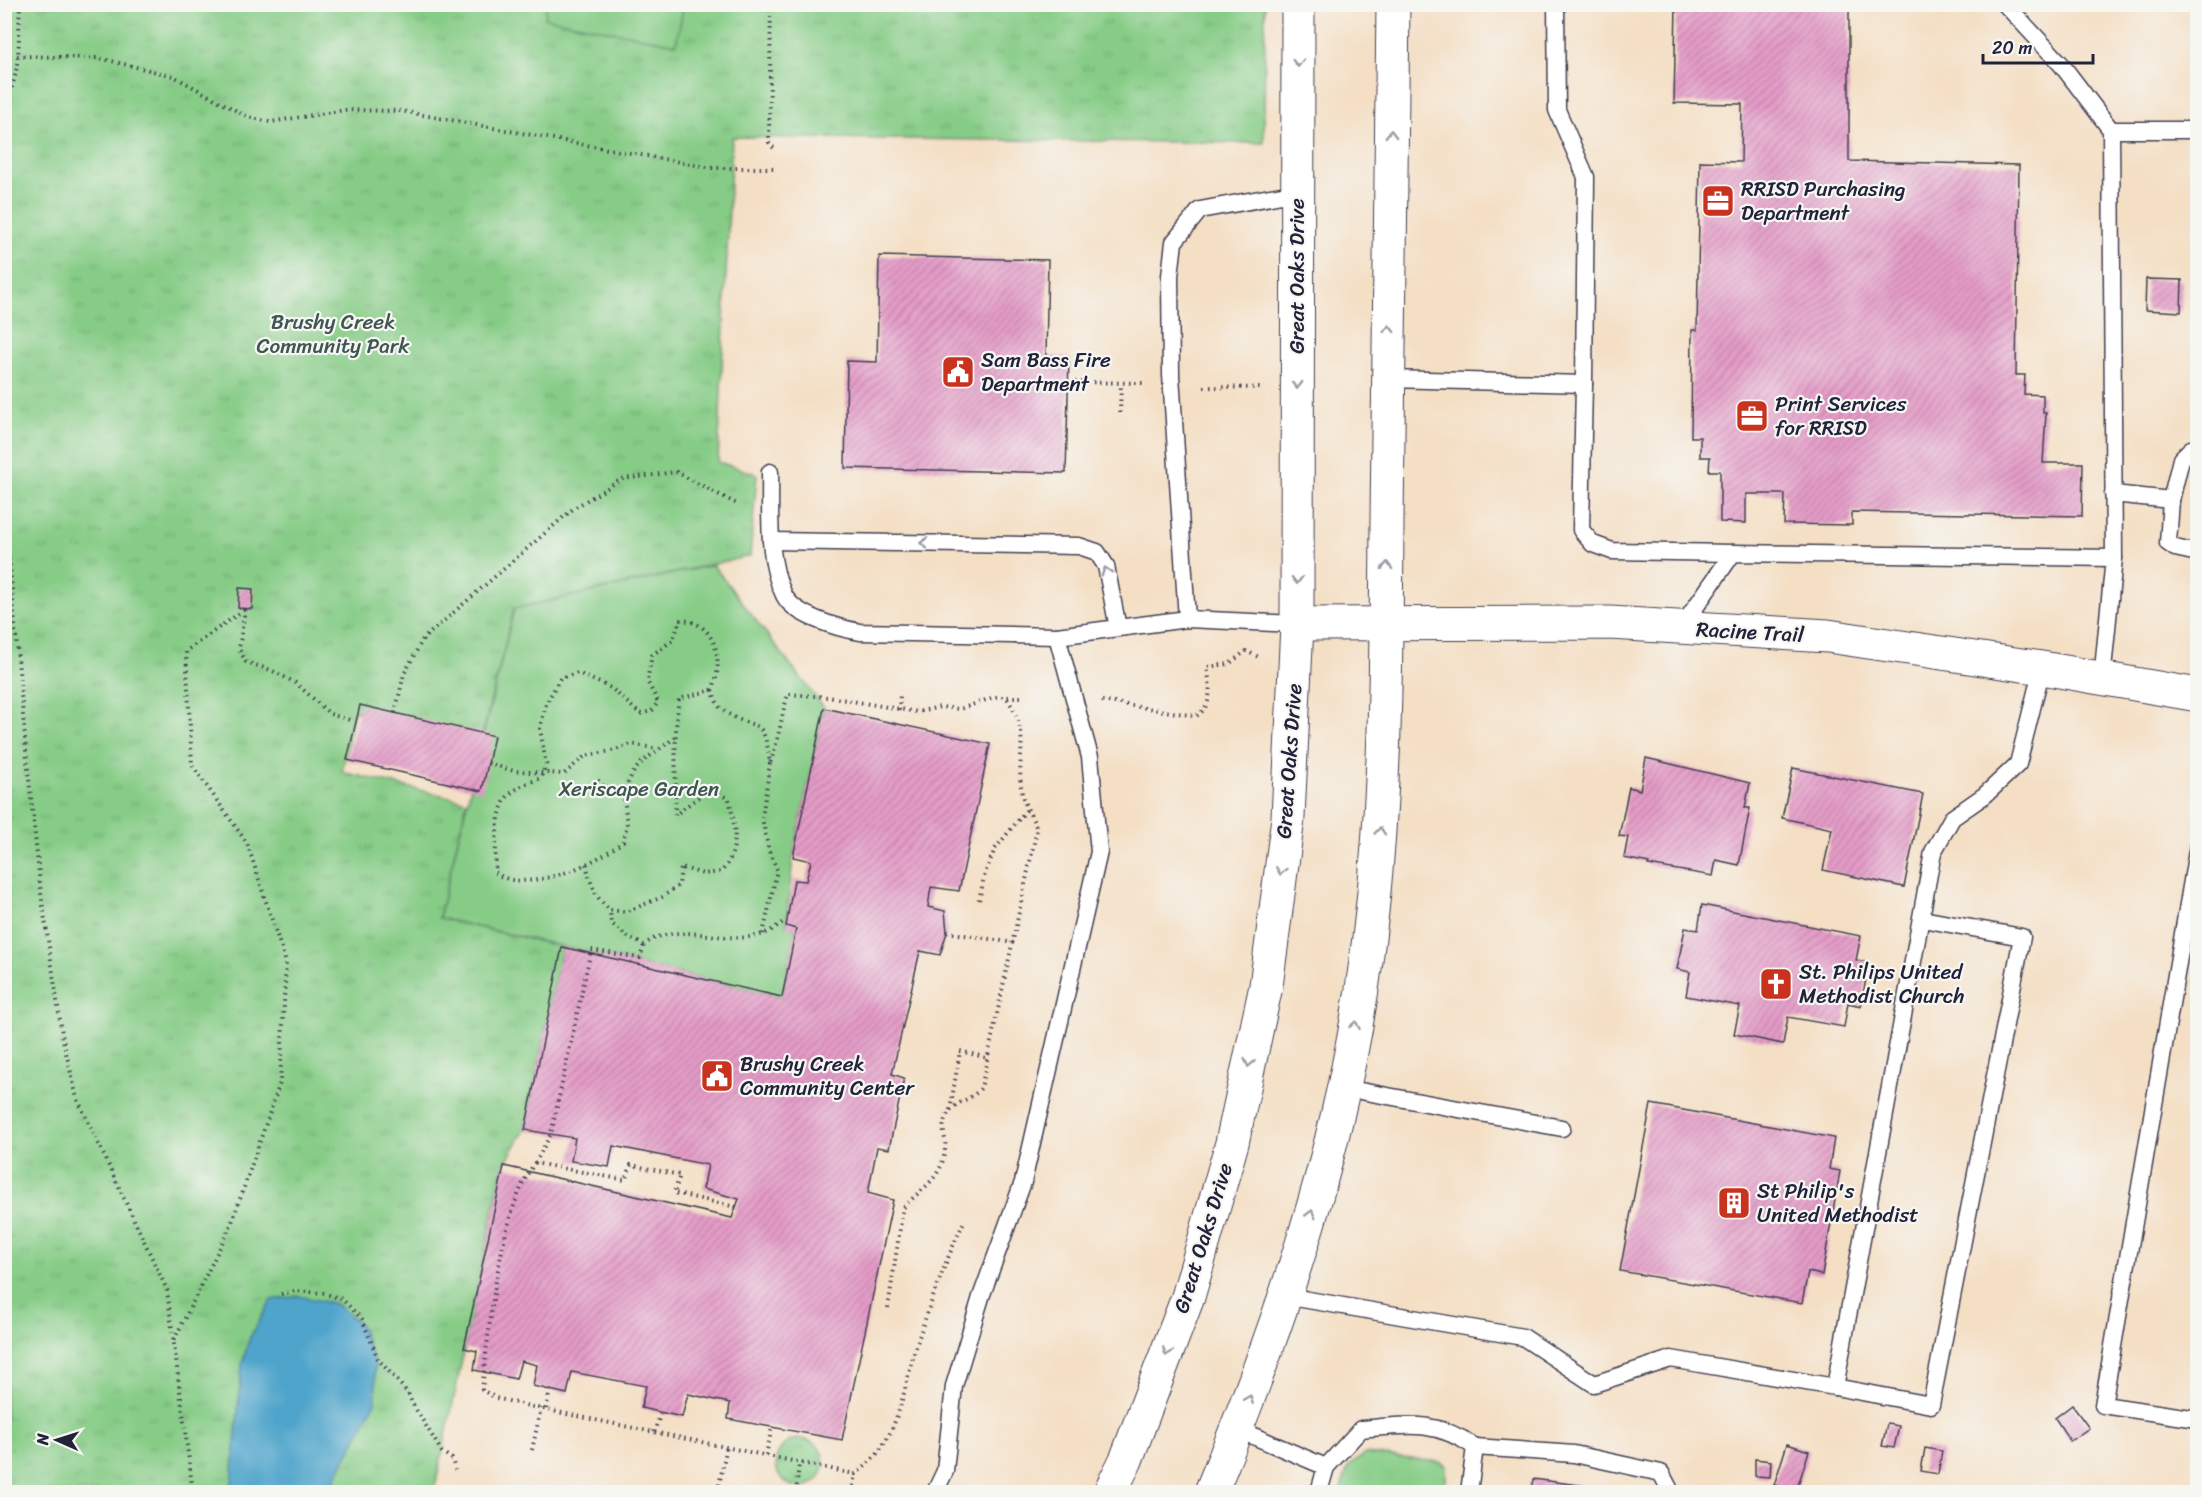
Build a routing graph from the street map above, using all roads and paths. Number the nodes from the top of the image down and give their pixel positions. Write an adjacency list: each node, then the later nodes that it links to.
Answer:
1 (20, 4): 9 (path)
2 (771, 4): 8 (path)
3 (1298, 4): 15 (street, Great Oaks Drive, one-way to 15)
4 (1393, 4): 16 (street, one-way to 4)
5 (1556, 4): 20 (lane)
6 (2005, 4): 11 (lane)
7 (683, 6): 8 (path)
8 (771, 10): 13 (path)
9 (17, 56): 10 (path); 14 (path)
10 (4, 104)
11 (2111, 130): 12 (lane); 26 (lane)
12 (2198, 130)
13 (775, 150)
14 (774, 168)
15 (1298, 192): 34 (lane); 35 (street, Great Oaks Drive, one-way to 35)
16 (1389, 379): 20 (lane); 36 (street, one-way to 16)
17 (1069, 382): 18 (path)
18 (1121, 383): 19 (path); 23 (path)
19 (1148, 383)
20 (1584, 384): 31 (lane)
21 (1204, 387): 22 (path)
22 (1270, 388)
23 (1120, 413)
24 (2198, 448): 28 (lane)
25 (770, 472): 30 (lane)
26 (2113, 494): 28 (lane); 33 (lane)
27 (4, 499): 80 (path)
28 (2171, 500): 32 (lane)
29 (737, 504): 50 (path)
30 (771, 541): 37 (lane, one-way to 30); 39 (lane)
31 (1733, 553): 33 (lane); 38 (lane)
32 (2198, 553)
33 (2114, 558): 42 (lane)
34 (1187, 619): 35 (lane); 37 (lane)
35 (1297, 624): 36 (street, Racine Trail); 102 (street, Great Oaks Drive, one-way to 102)
36 (1386, 624): 38 (street, Racine Trail); 71 (street, one-way to 36)
37 (1118, 628): 39 (lane)
38 (1681, 628): 41 (street, Racine Trail)
39 (1056, 636): 101 (lane)
40 (1262, 659): 48 (path)
41 (2042, 668): 42 (street, Racine Trail); 64 (lane)
42 (2102, 679): 45 (street, Racine Trail)
43 (712, 690): 52 (path); 55 (path); 56 (path)
44 (900, 695): 49 (path)
45 (2198, 695)
46 (1023, 697): 47 (path)
47 (1006, 698): 49 (path); 59 (path)
48 (1101, 701)
49 (899, 710): 55 (path)
50 (395, 713)
51 (352, 721): 80 (path)
52 (675, 737): 53 (path); 63 (path)
53 (658, 749): 56 (path); 58 (path)
54 (488, 763): 56 (path)
55 (770, 763): 67 (path)
56 (543, 773): 61 (path)
57 (598, 780): 58 (path)
58 (624, 795): 61 (path)
59 (1029, 807): 62 (path); 68 (path)
60 (2198, 845): 85 (lane)
61 (586, 864): 63 (path)
62 (979, 900)
63 (610, 910): 69 (path)
64 (1922, 919): 81 (lane); 81 (lane)
65 (783, 922): 67 (path)
66 (947, 932): 68 (path)
67 (763, 934): 69 (path)
68 (1014, 943): 70 (path)
69 (644, 945): 74 (path)
70 (988, 1058): 72 (path); 72 (path)
71 (1344, 1088): 73 (lane); 78 (street, one-way to 71)
72 (949, 1113): 79 (path)
73 (1562, 1128)
74 (535, 1163): 75 (path); 83 (path)
75 (736, 1207)
76 (964, 1222): 96 (path)
77 (281, 1294): 95 (path)
78 (1285, 1296): 81 (lane); 87 (street, one-way to 78)
79 (888, 1308)
80 (174, 1341): 98 (path)
81 (1834, 1387)
82 (550, 1390): 83 (path)
83 (543, 1409): 88 (path); 91 (path)
84 (661, 1413): 88 (path)
85 (2198, 1419)
86 (772, 1427): 92 (path)
87 (1237, 1429): 94 (lane); 103 (street)
88 (654, 1432): 89 (path)
89 (727, 1446): 92 (path); 97 (path)
90 (1475, 1447): 94 (lane); 105 (lane); 106 (lane)
91 (532, 1450)
92 (766, 1455): 93 (path)
93 (799, 1464): 96 (path); 99 (path)
94 (1326, 1467): 104 (lane)
95 (455, 1470)
96 (855, 1474): 100 (path)
97 (719, 1485)
98 (193, 1492)
99 (796, 1492)
100 (852, 1492)
101 (935, 1492)
102 (1110, 1492)
103 (1211, 1492)
104 (1319, 1492)
105 (1469, 1492)
106 (1671, 1492)

